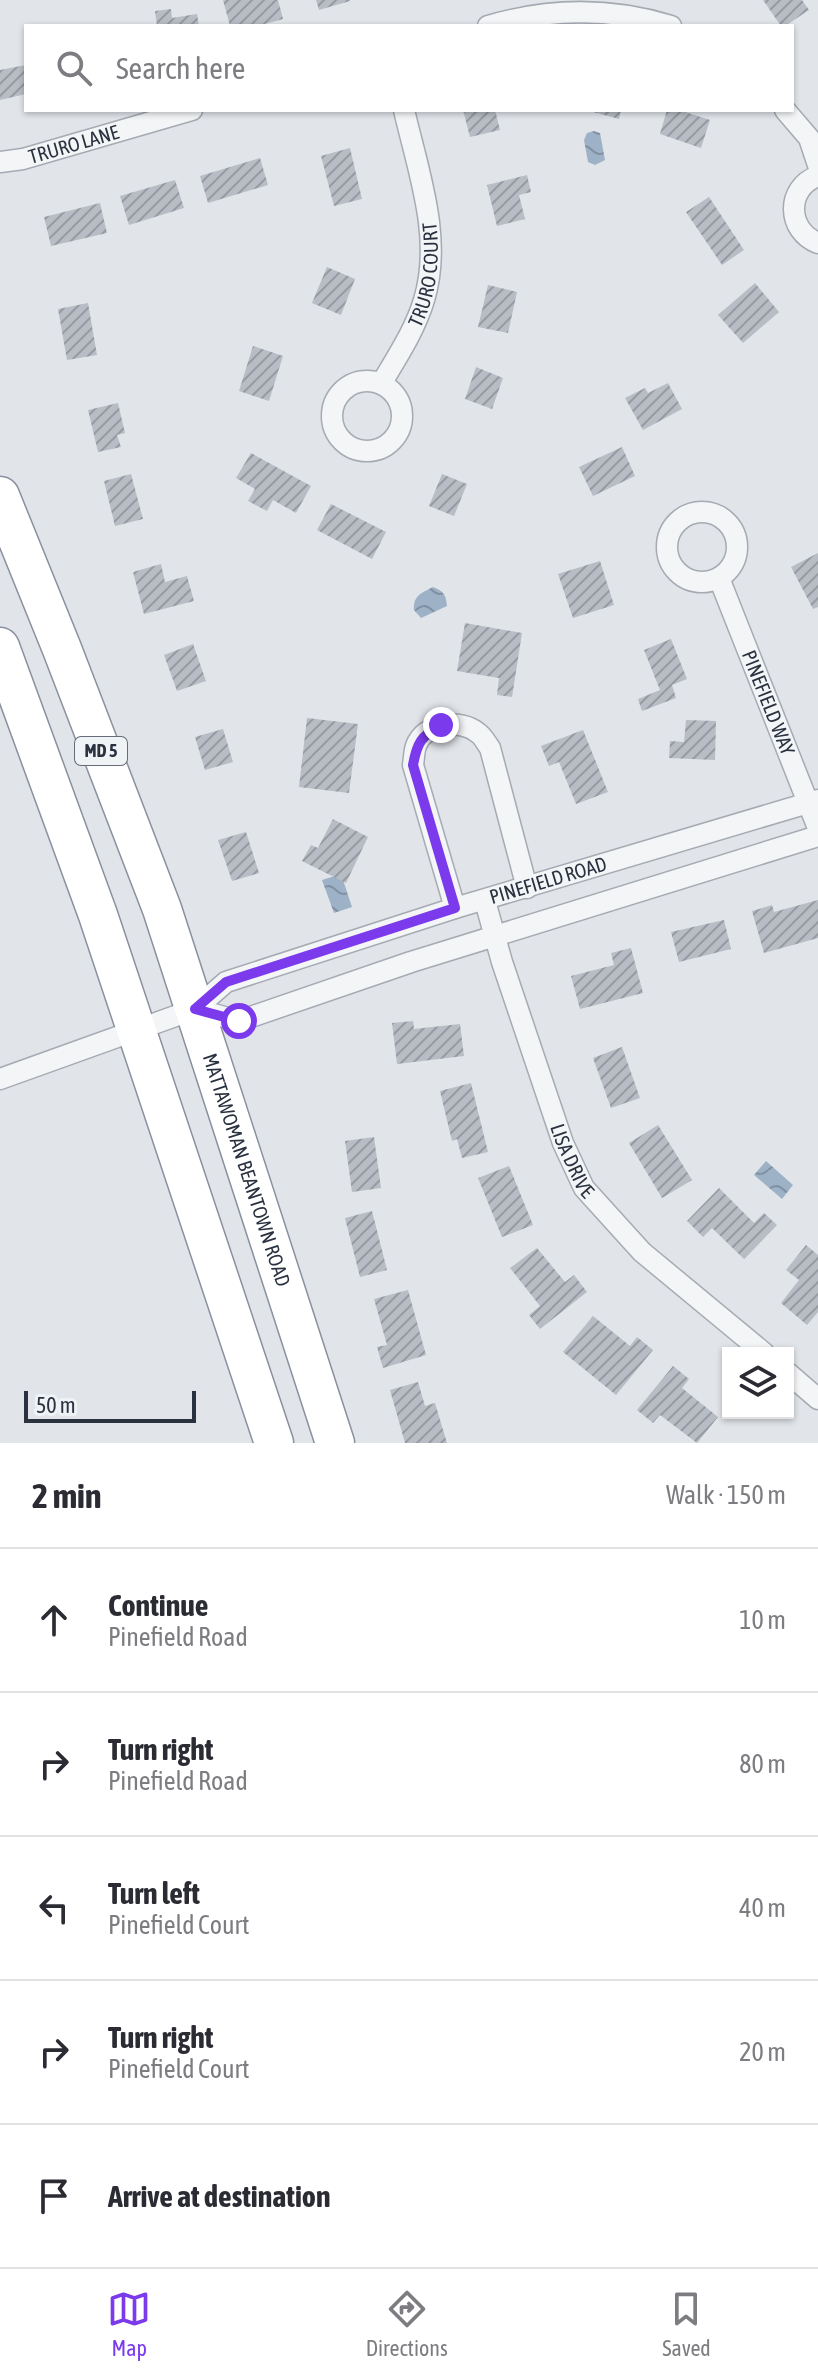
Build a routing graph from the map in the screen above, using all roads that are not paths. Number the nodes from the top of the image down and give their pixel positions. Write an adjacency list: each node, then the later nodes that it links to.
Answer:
1 (495, 24): 2 (street)
2 (665, 24)
3 (185, 112): 6 (street, TRURO LANE)
4 (404, 112): 10 (street, TRURO COURT)
5 (787, 112): 7 (street)
6 (0, 162)
7 (818, 165)
8 (818, 176): 9 (street)
9 (818, 243)
10 (381, 384)
11 (0, 496): 21 (highway, MATTAWOMAN BEANTOWN ROAD / MD 5)
12 (719, 578): 14 (street, PINEFIELD WAY)
13 (0, 647): 22 (highway, MD 5)
14 (812, 802): 15 (street, PINEFIELD WAY); 17 (street, PINEFIELD ROAD)
15 (818, 828)
16 (818, 836): 20 (street, PINEFIELD ROAD)
17 (527, 888): 18 (street, PINEFIELD ROAD); 19 (street)
18 (485, 901): 19 (street, PINEFIELD ROAD); 20 (street, LISA DRIVE)
19 (455, 908): 21 (street, PINEFIELD ROAD)
20 (497, 935): 21 (street, PINEFIELD ROAD); 24 (street, LISA DRIVE)
21 (195, 1009): 22 (street, PINEFIELD ROAD); 28 (highway, MATTAWOMAN BEANTOWN ROAD / MD 5)
22 (136, 1031): 23 (street, PINEFIELD ROAD); 27 (highway, MD 5)
23 (0, 1079)
24 (757, 1347)
25 (794, 1378): 26 (street)
26 (818, 1399)
27 (274, 1443)
28 (335, 1443)

